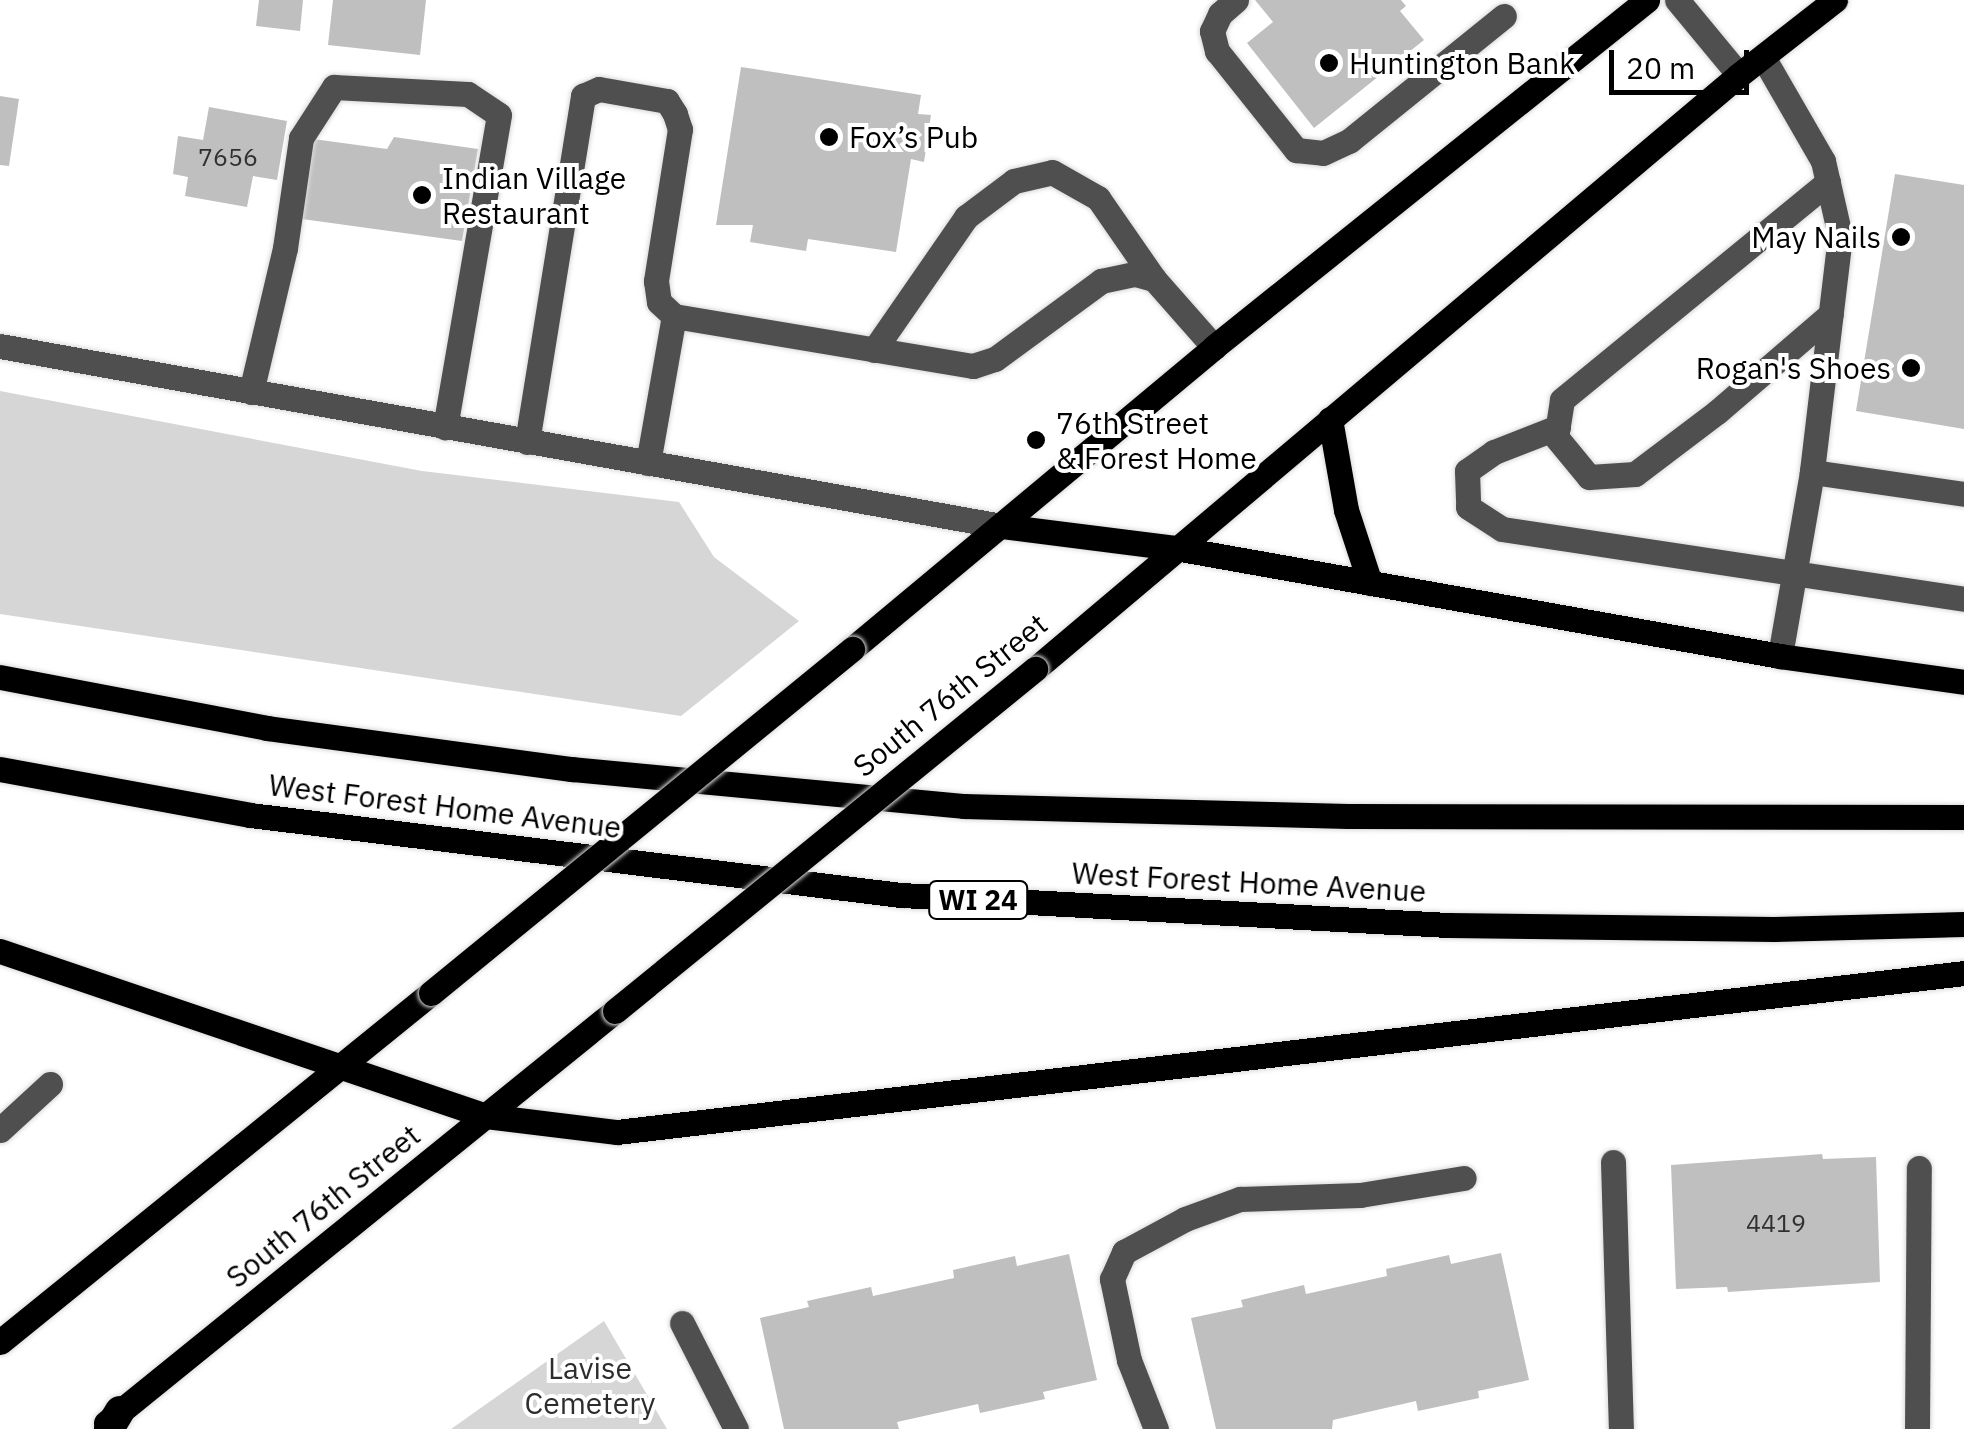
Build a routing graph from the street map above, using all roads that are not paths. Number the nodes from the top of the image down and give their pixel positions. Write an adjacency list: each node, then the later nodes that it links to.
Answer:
1 (1236, 0): 5 (street)
2 (1647, 0): 13 (main road)
3 (1677, 0): 7 (street)
4 (1835, 0): 6 (main road, South 76th Street)
5 (1504, 16)
6 (1763, 57): 7 (main road, South 76th Street); 8 (street)
7 (1739, 75): 16 (main road, South 76th Street)
8 (1828, 182): 10 (street); 18 (street)
9 (1154, 279): 13 (street); 14 (street); 14 (street)
10 (1831, 314): 18 (street); 21 (street)
11 (674, 316): 14 (street); 19 (street); 20 (street)
12 (0, 346): 15 (street)
13 (1214, 347): 23 (main road)
14 (874, 350)
15 (252, 392): 17 (street); 17 (street)
16 (1330, 419): 24 (main road, South 76th Street); 26 (main road)
17 (445, 427): 19 (street)
18 (1558, 427): 25 (street)
19 (527, 442): 20 (street)
20 (648, 463): 23 (street)
21 (1812, 472): 22 (street); 25 (street)
22 (1964, 494)
23 (1002, 526): 24 (main road); 36 (main road, bridge)
24 (1175, 548): 26 (main road); 38 (main road, South 76th Street, bridge)
25 (1794, 572): 27 (street); 28 (street)
26 (1370, 583): 28 (main road)
27 (1964, 599)
28 (1780, 656): 30 (main road)
29 (0, 677): 32 (main road, West Forest Home Avenue)
30 (1964, 682)
31 (0, 770): 33 (main road, West Forest Home Avenue / WI 24)
32 (1964, 817)
33 (1964, 924)
34 (0, 951): 36 (main road)
35 (1964, 973): 38 (main road)
36 (342, 1065): 38 (main road); 44 (main road)
37 (50, 1084): 39 (street)
38 (486, 1116): 45 (main road, South 76th Street)
39 (0, 1130)
40 (1613, 1162): 48 (street)
41 (1918, 1168): 49 (street)
42 (1464, 1178): 47 (street)
43 (682, 1322): 46 (street)
44 (0, 1342)
45 (109, 1423)
46 (736, 1429)
47 (1156, 1429)
48 (1621, 1429)
49 (1917, 1429)

